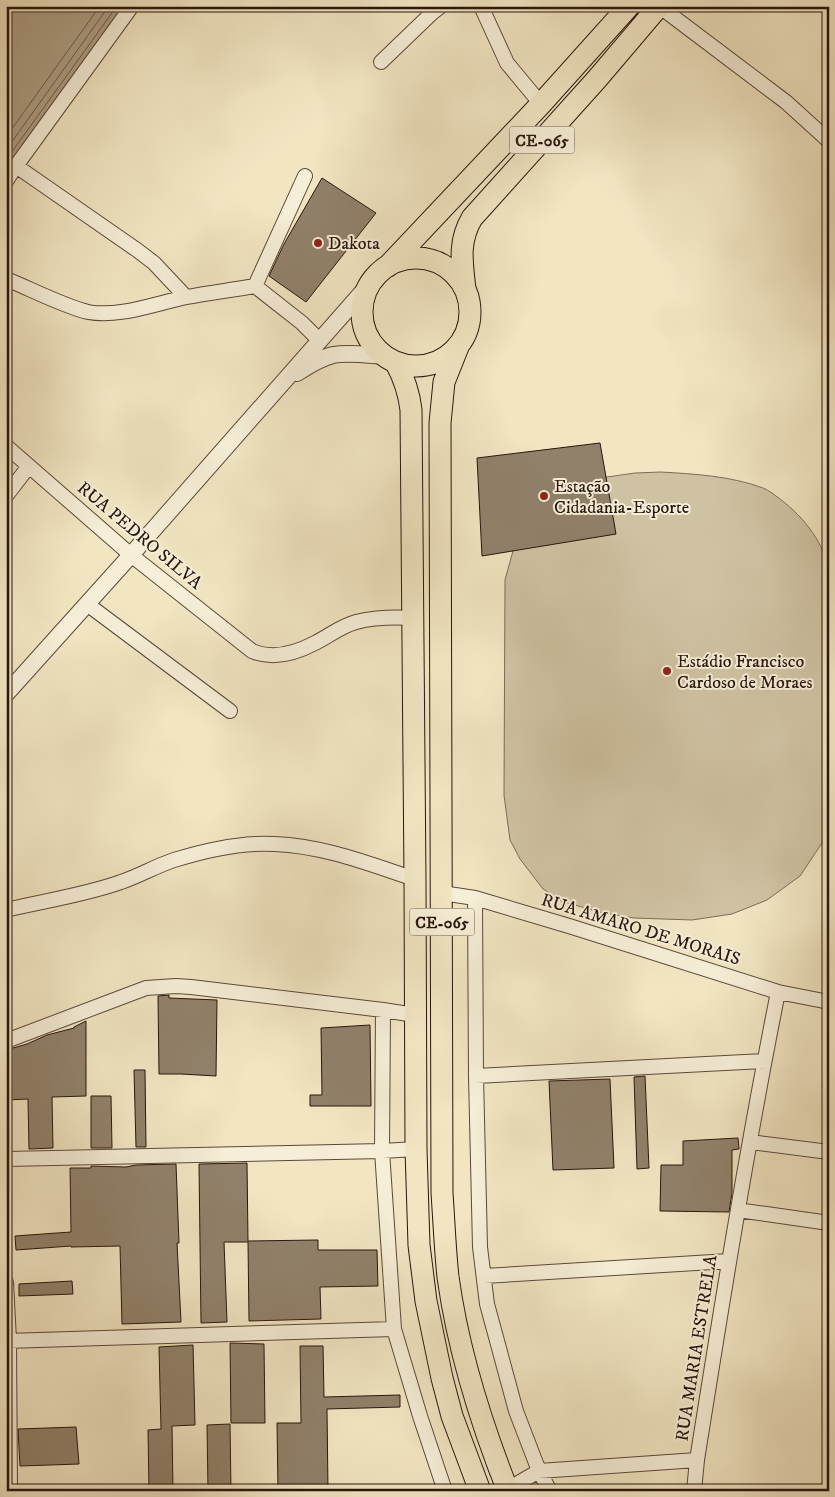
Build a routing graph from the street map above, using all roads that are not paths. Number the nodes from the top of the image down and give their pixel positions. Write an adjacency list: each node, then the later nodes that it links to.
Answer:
1 (132, 6): 9 (street)
2 (441, 6): 6 (street)
3 (482, 6): 7 (street)
4 (629, 6): 7 (main road, CE-065)
5 (659, 6): 8 (street); 16 (main road, CE-065)
6 (381, 62)
7 (541, 104): 12 (main road, CE-065)
8 (829, 140)
9 (16, 166): 11 (street); 17 (street)
10 (305, 176): 14 (street)
11 (6, 181)
12 (388, 266): 15 (main road, CE-065); 16 (main road, CE-065)
13 (6, 279): 17 (street)
14 (255, 286): 17 (street); 18 (street)
15 (366, 288): 18 (street); 20 (main road, CE-065)
16 (465, 289): 19 (main road, CE-065)
17 (186, 297)
18 (320, 341): 21 (street)
19 (458, 347): 20 (main road, CE-065); 31 (main road, CE-065)
20 (390, 359): 21 (street); 27 (main road, CE-065)
21 (284, 380): 25 (street)
22 (6, 446): 23 (street, RUA PEDRO SILVA)
23 (29, 466): 24 (street); 25 (street, RUA PEDRO SILVA)
24 (6, 496)
25 (131, 555): 26 (street); 27 (street, RUA PEDRO SILVA)
26 (86, 604): 28 (street); 29 (street)
27 (413, 618): 30 (main road, CE-065)
28 (6, 694)
29 (230, 711)
30 (415, 879): 33 (street); 37 (main road, CE-065)
31 (442, 893): 32 (street, RUA AMARO DE MORAIS); 55 (main road, CE-065)
32 (475, 898): 34 (street, RUA AMARO DE MORAIS); 40 (street)
33 (6, 910)
34 (778, 992): 35 (street, RUA AMARO DE MORAIS); 39 (street, RUA MARIA ESTRELA)
35 (829, 1002)
36 (383, 1010): 37 (street); 38 (street); 43 (street)
37 (415, 1016): 42 (main road, CE-065)
38 (6, 1041)
39 (764, 1061): 40 (street); 41 (street, RUA MARIA ESTRELA)
40 (476, 1076): 49 (street)
41 (750, 1142): 44 (street); 46 (street, RUA MARIA ESTRELA)
42 (416, 1149): 43 (street); 58 (main road, CE-065)
43 (382, 1152): 45 (street); 51 (street)
44 (829, 1152)
45 (6, 1159)
46 (738, 1210): 47 (street); 48 (street, RUA MARIA ESTRELA)
47 (829, 1223)
48 (729, 1261): 49 (street); 53 (street, RUA MARIA ESTRELA)
49 (484, 1276): 54 (street)
50 (6, 1282): 52 (street)
51 (394, 1329): 52 (street); 57 (street)
52 (8, 1340): 56 (street)
53 (697, 1460): 54 (street); 60 (street, RUA MARIA ESTRELA)
54 (539, 1471): 55 (street); 59 (street)
55 (508, 1490)
56 (10, 1491)
57 (445, 1491)
58 (480, 1491)
59 (550, 1491)
60 (694, 1491)

